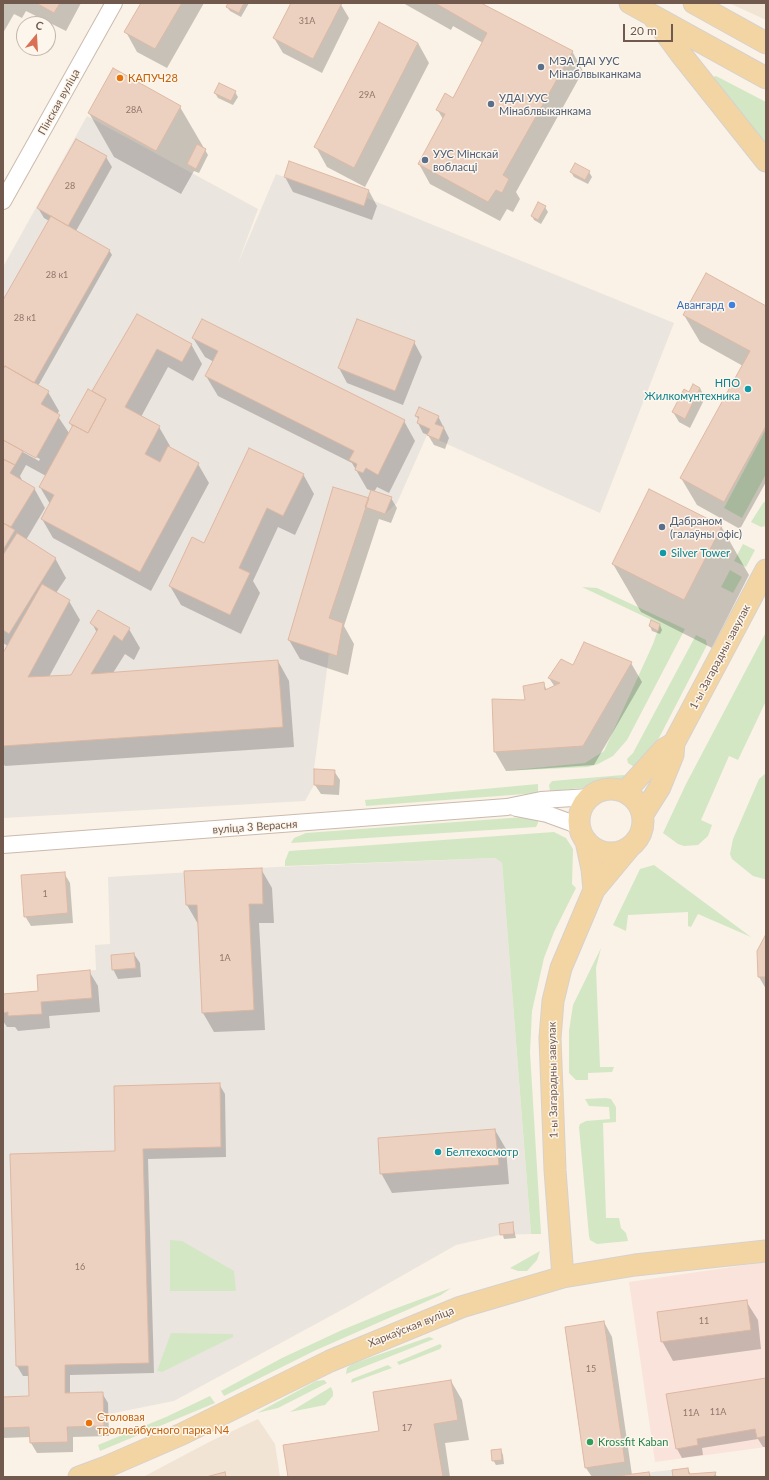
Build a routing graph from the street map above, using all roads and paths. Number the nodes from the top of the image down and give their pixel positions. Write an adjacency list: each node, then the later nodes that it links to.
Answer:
1 (114, 3): 8 (street, Пінская вуліца)
2 (630, 3): 4 (main road)
3 (694, 3): 5 (main road)
4 (652, 15): 6 (main road); 7 (main road)
5 (766, 42)
6 (766, 78)
7 (766, 161)
8 (3, 201)
9 (766, 570): 10 (main road, 1-ы Загарадны завулак)
10 (674, 743): 11 (main road, 1-ы Загарадны завулак); 14 (main road, 1-ы Загарадны завулак)
11 (625, 792): 12 (main road); 14 (main road)
12 (590, 796): 13 (street, вуліца 3 Верасня); 15 (main road)
13 (507, 807): 15 (street, вуліца 3 Верасня); 16 (street, вуліца 3 Верасня)
14 (643, 814): 17 (main road)
15 (583, 834): 17 (main road); 18 (main road, 1-ы Загарадны завулак)
16 (3, 845)
17 (629, 848): 18 (main road, 1-ы Загарадны завулак)
18 (594, 890): 20 (main road, 1-ы Загарадны завулак)
19 (766, 1251): 20 (main road, Харкаўская вуліца)
20 (563, 1277): 21 (main road, Харкаўская вуліца)
21 (79, 1477)

